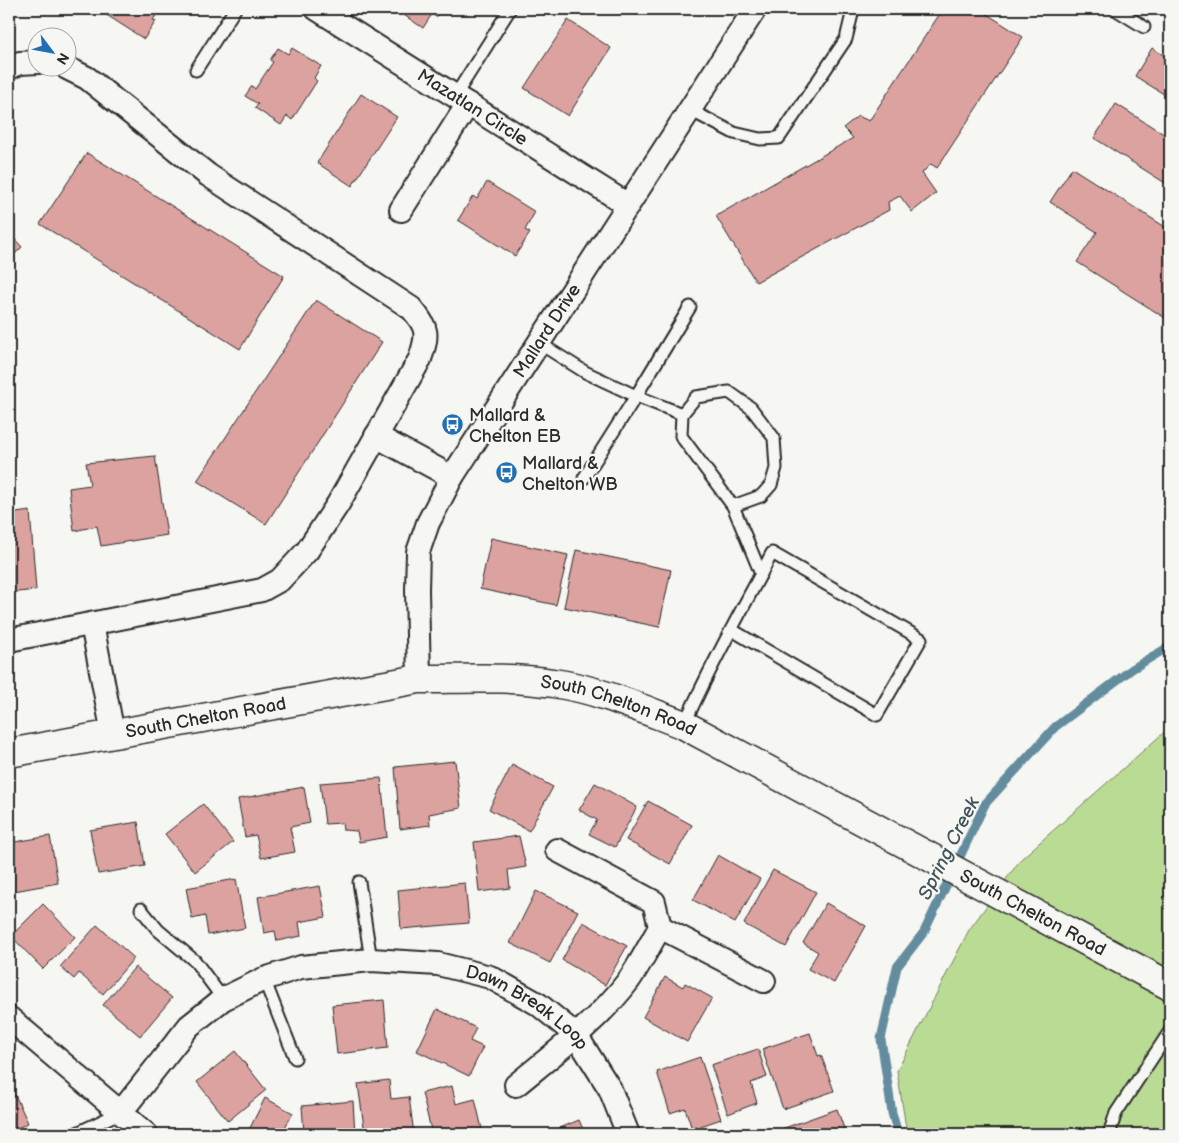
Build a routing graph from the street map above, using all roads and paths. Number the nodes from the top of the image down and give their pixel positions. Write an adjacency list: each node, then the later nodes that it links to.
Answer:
1 (235, 9): 10 (lane)
2 (317, 9): 12 (street, Mazatlan Circle)
3 (510, 9): 12 (lane)
4 (755, 9): 13 (street, Mallard Drive)
5 (849, 9): 13 (lane)
6 (1115, 9): 7 (lane)
7 (1144, 27)
8 (28, 63): 9 (street)
9 (9, 68)
10 (196, 70)
11 (78, 74): 20 (street)
12 (462, 100): 14 (street, Mazatlan Circle); 15 (street)
13 (690, 110): 14 (street, Mallard Drive)
14 (628, 205): 17 (street, Mallard Drive)
15 (402, 210)
16 (690, 307): 18 (lane)
17 (539, 343): 18 (lane); 21 (street, Mallard Drive)
18 (636, 396): 19 (lane); 22 (lane)
19 (682, 414): 23 (lane); 23 (lane)
20 (376, 436): 21 (street); 25 (street)
21 (452, 477): 28 (street, Mallard Drive)
22 (584, 478)
23 (733, 506): 24 (lane)
24 (761, 574): 26 (lane); 26 (lane)
25 (92, 624): 27 (street); 30 (street)
26 (732, 630): 29 (lane)
27 (9, 640)
28 (420, 679): 29 (main road, South Chelton Road); 30 (main road, South Chelton Road)
29 (684, 725): 39 (main road, South Chelton Road)
30 (113, 734): 31 (main road, South Chelton Road)
31 (9, 753)
32 (556, 850): 35 (street)
33 (359, 882): 36 (lane)
34 (141, 909): 40 (lane)
35 (660, 927): 38 (street); 43 (street)
36 (371, 960): 37 (street, Dawn Break Loop); 43 (street, Dawn Break Loop)
37 (264, 980): 40 (street, Dawn Break Loop); 44 (lane)
38 (764, 981)
39 (1170, 986)
40 (222, 1000): 46 (street, Dawn Break Loop)
41 (9, 1018): 46 (street)
42 (1170, 1030): 50 (lane)
43 (576, 1036): 45 (street); 49 (street, Dawn Break Loop)
44 (295, 1058)
45 (516, 1085)
46 (121, 1112): 47 (lane); 48 (street)
47 (75, 1134)
48 (146, 1134)
49 (628, 1134)
50 (1109, 1134)

